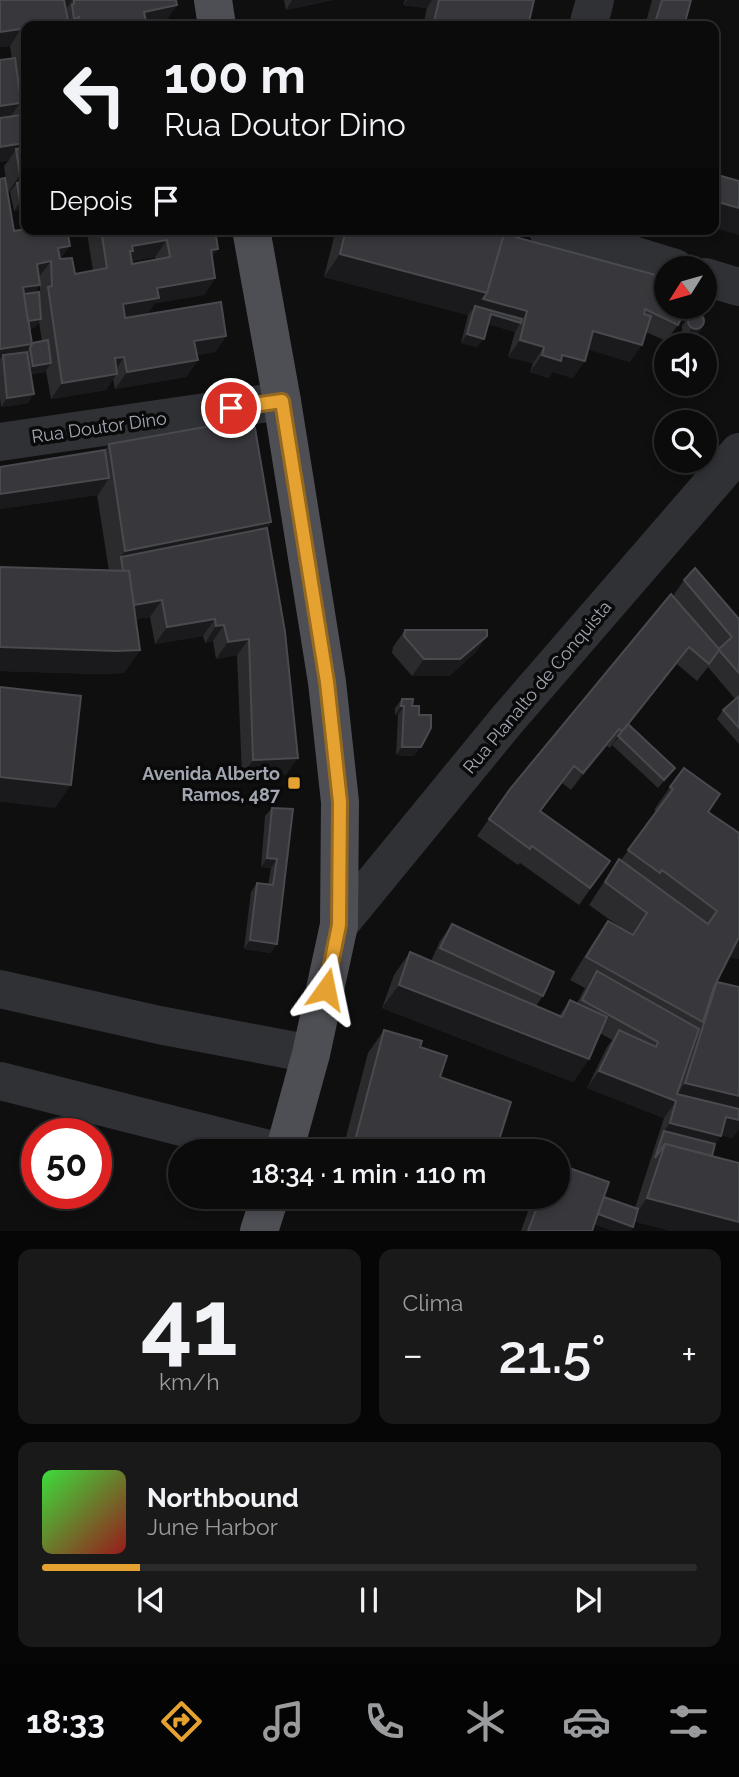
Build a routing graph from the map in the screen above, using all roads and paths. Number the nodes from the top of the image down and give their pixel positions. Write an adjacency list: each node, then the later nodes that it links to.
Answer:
1 (213, 0): 3 (main road)
2 (595, 0): 4 (street)
3 (216, 21)
4 (589, 21)
5 (252, 235): 10 (main road)
6 (567, 235): 7 (street)
7 (654, 262)
8 (718, 281): 9 (street)
9 (739, 287)
10 (282, 401): 11 (street, Rua Doutor Dino); 13 (main road)
11 (0, 442)
12 (739, 452): 13 (street, Rua Planalto de Conquista)
13 (339, 925): 15 (main road)
14 (0, 989): 15 (street)
15 (311, 1054): 18 (main road)
16 (0, 1081): 17 (street)
17 (230, 1139)
18 (286, 1139)
19 (266, 1209): 20 (main road)
20 (259, 1231)

